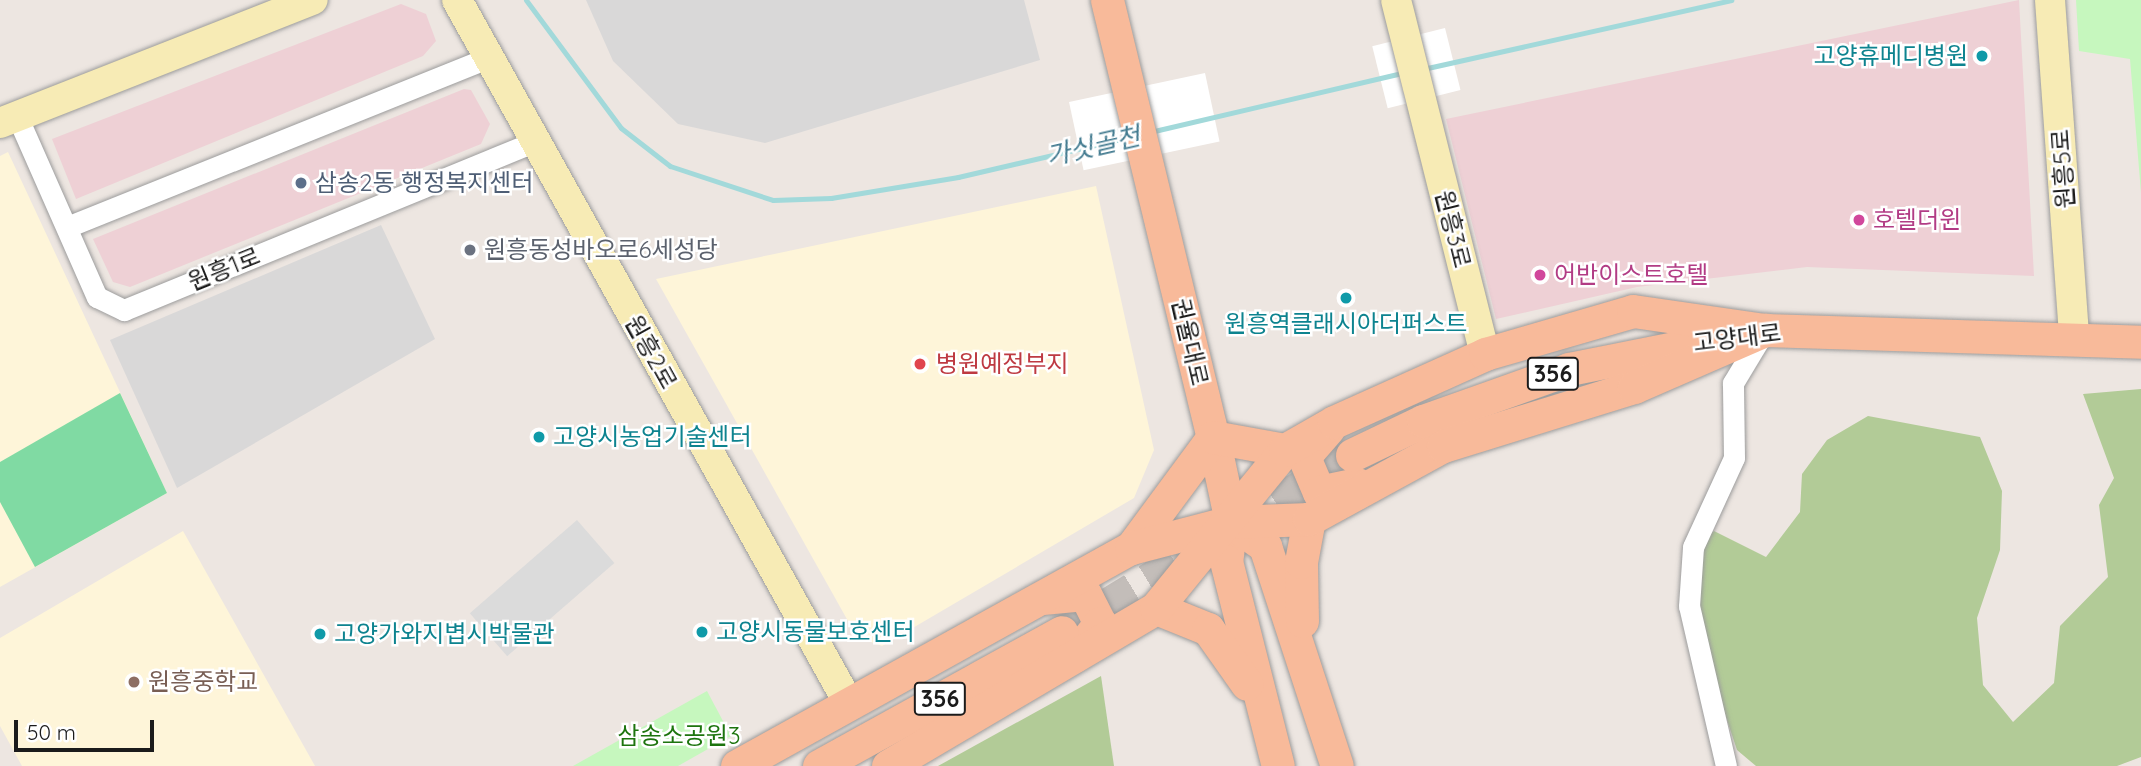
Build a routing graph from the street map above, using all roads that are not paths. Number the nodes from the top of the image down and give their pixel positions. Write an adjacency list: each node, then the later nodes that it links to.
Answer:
1 (313, 0): 7 (street, 원흥1로)
2 (457, 0): 6 (street, 원흥2로)
3 (1107, 0): 15 (main road, 권율대로)
4 (1396, 0): 13 (street, 원흥3로)
5 (2050, 0): 11 (street, 원흥5로)
6 (489, 57): 8 (street, 원흥2로); 9 (street)
7 (8, 119): 9 (street, 원흥1로)
8 (534, 142): 9 (street, 원흥1로); 25 (street, 원흥2로)
9 (66, 227)
10 (1765, 330): 11 (main road, 고양대로 / 356); 13 (main road); 17 (main road, 고양대로 / 356); 32 (street)
11 (2074, 338): 12 (main road, 고양대로)
12 (2141, 342)
13 (1485, 355): 14 (main road)
14 (1334, 422): 16 (main road); 17 (main road)
15 (1213, 438): 16 (main road); 19 (main road, 권율대로); 20 (main road)
16 (1286, 450): 19 (main road)
17 (1361, 468): 18 (main road)
18 (1309, 519): 19 (main road); 24 (main road)
19 (1231, 522): 20 (main road); 22 (main road); 24 (main road); 26 (main road, 권율대로)
20 (1131, 548): 21 (main road)
21 (1033, 598): 23 (main road); 25 (main road)
22 (1156, 608): 23 (main road); 26 (main road)
23 (1065, 647): 28 (main road, 356); 29 (main road)
24 (1309, 692): 31 (main road)
25 (848, 702): 27 (main road)
26 (1263, 710): 30 (main road, 권율대로)
27 (737, 766)
28 (819, 766)
29 (888, 766)
30 (1278, 766)
31 (1337, 766)
32 (1726, 766)

